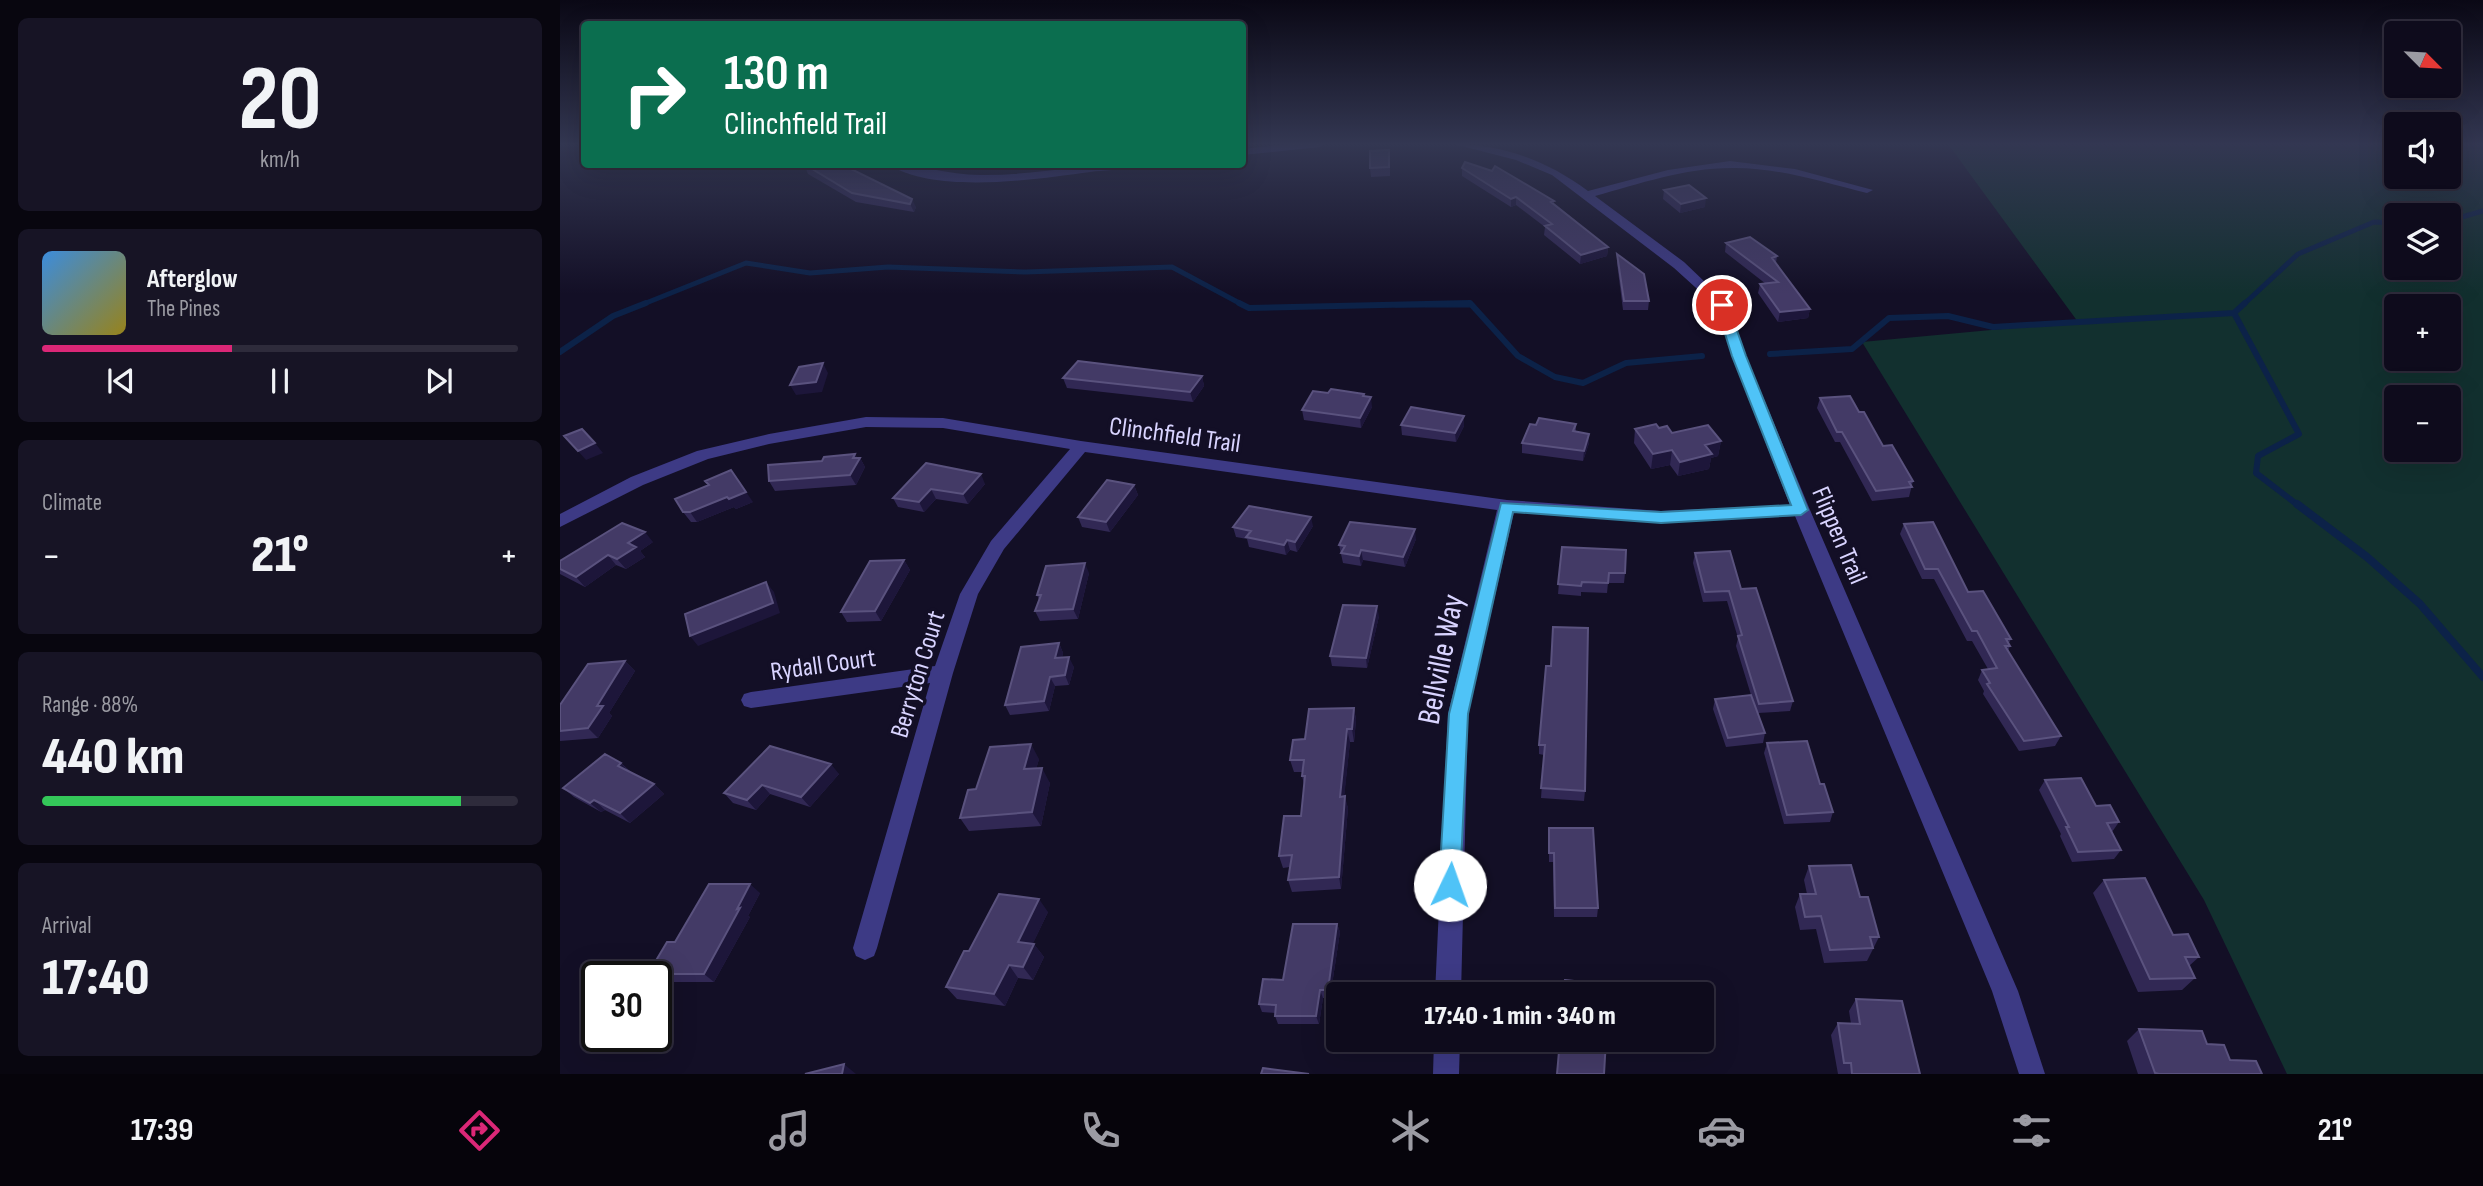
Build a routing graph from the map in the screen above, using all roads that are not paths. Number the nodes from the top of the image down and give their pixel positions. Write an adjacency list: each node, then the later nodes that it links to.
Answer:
1 (1590, 194): 2 (street)
2 (1587, 195): 5 (street, Flippen Trail)
3 (1081, 446): 4 (street, Clinchfield Trail); 6 (street, Clinchfield Trail); 7 (street, Berryton Court)
4 (1507, 506): 5 (street, Clinchfield Trail); 10 (street, Bellville Way)
5 (1801, 510): 13 (street, Flippen Trail)
6 (560, 521)
7 (943, 673): 8 (street, Rydall Court); 9 (street, Berryton Court)
8 (751, 700)
9 (865, 948)
10 (1448, 982)
11 (1447, 1052): 12 (street)
12 (1446, 1074)
13 (2032, 1074)

